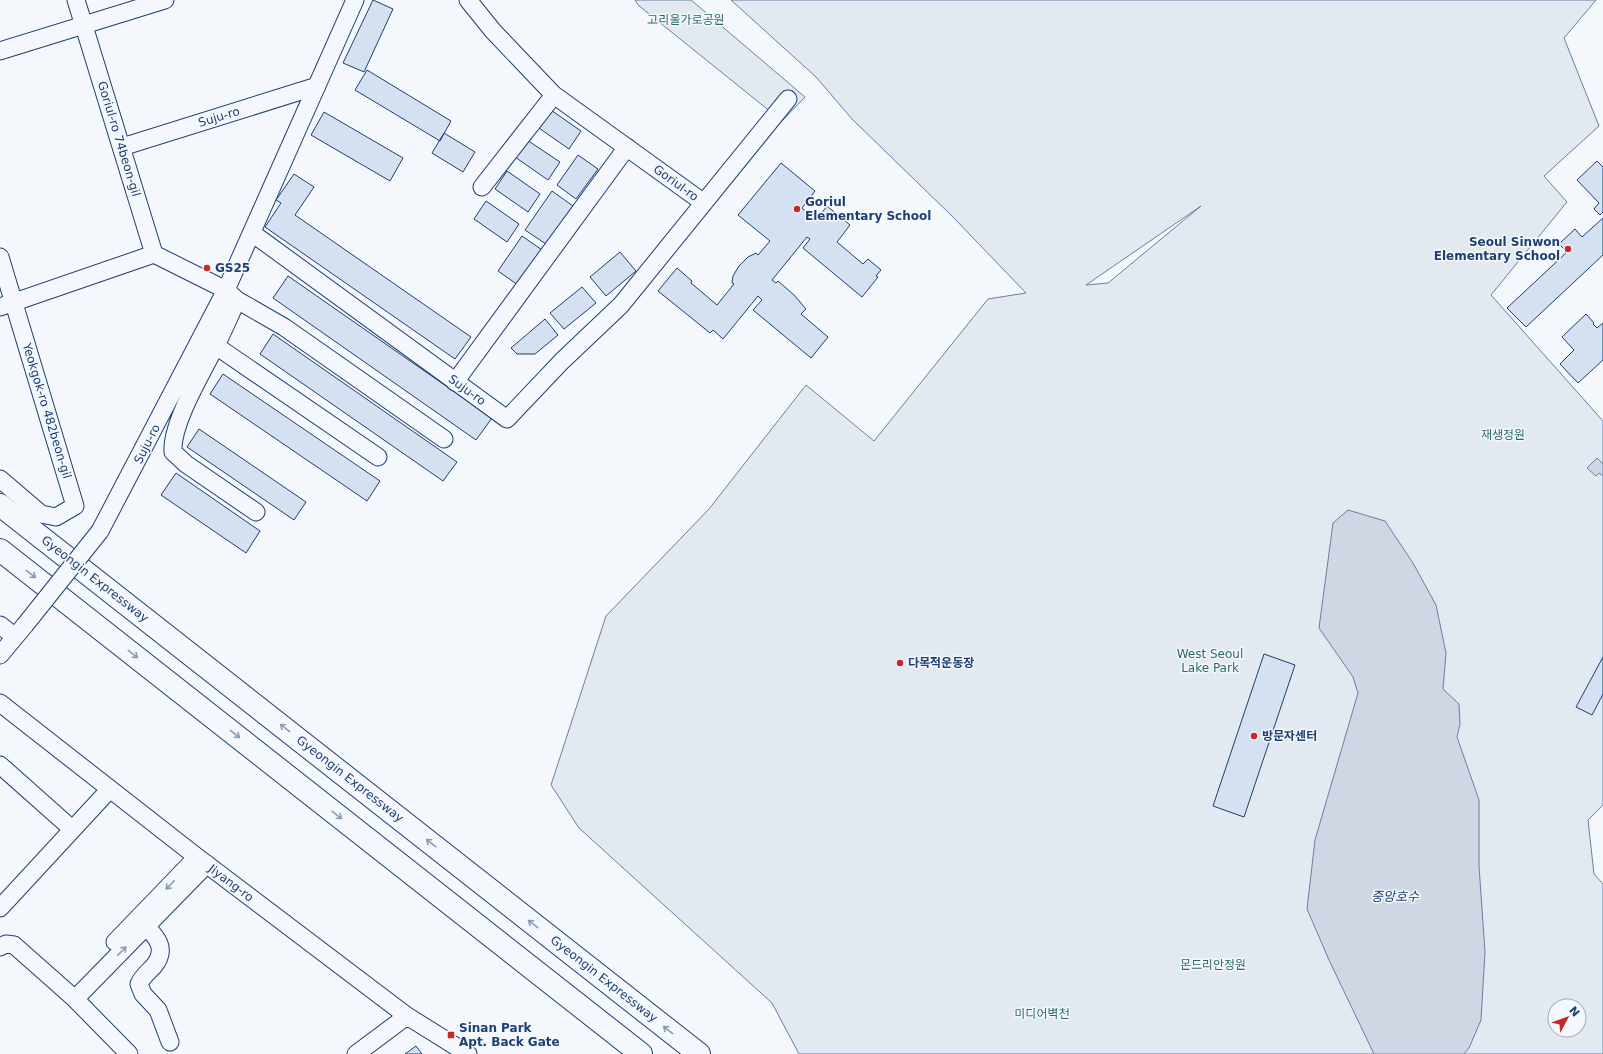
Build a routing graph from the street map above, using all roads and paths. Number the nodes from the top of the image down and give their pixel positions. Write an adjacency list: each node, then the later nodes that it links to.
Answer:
1 (76, 0): 5 (street, Goriul-ro 74beon-gil)
2 (165, 0): 5 (street)
3 (355, 0): 7 (street, Suju-ro)
4 (468, 0): 8 (street, Goriul-ro)
5 (85, 25): 6 (street); 10 (street, Goriul-ro 74beon-gil)
6 (0, 51)
7 (317, 86): 10 (street, Suju-ro); 14 (street, Suju-ro)
8 (554, 95): 11 (street, Goriul-ro); 12 (street)
9 (788, 99): 13 (street)
10 (122, 147): 15 (street, Goriul-ro 74beon-gil)
11 (627, 147): 13 (street, Goriul-ro); 20 (street)
12 (482, 187)
13 (704, 203): 21 (street, Goriul-ro)
14 (252, 233): 17 (street, Suju-ro); 20 (street, Suju-ro)
15 (154, 254): 17 (street); 18 (street)
16 (0, 257): 18 (street, Yeokgok-ro 482beon-gil)
17 (231, 295): 19 (street); 22 (street); 29 (street, Suju-ro, bridge)
18 (7, 304): 24 (street, Yeokgok-ro 482beon-gil)
19 (216, 346): 23 (street); 26 (street)
20 (455, 382): 21 (street, Suju-ro)
21 (507, 419)
22 (444, 439)
23 (378, 457)
24 (0, 479)
25 (0, 504): 46 (highway, Gyeongin Expressway, one-way to 25)
26 (256, 512)
27 (0, 550): 45 (highway, one-way to 45)
28 (0, 625): 29 (street)
29 (20, 631): 30 (street, Suju-ro)
30 (0, 655)
31 (0, 703): 33 (street, Jiyang-ro)
32 (0, 765): 34 (street)
33 (110, 790): 34 (street); 35 (street, Jiyang-ro)
34 (72, 829): 36 (street)
35 (202, 861): 37 (street); 40 (street, Jiyang-ro)
36 (0, 908)
37 (142, 922): 39 (street); 41 (street)
38 (0, 947): 39 (street)
39 (71, 995): 42 (street)
40 (407, 1016): 43 (street); 44 (street, Jiyang-ro)
41 (170, 1042)
42 (129, 1054)
43 (356, 1054)
44 (468, 1054)
45 (641, 1054)
46 (699, 1054)

